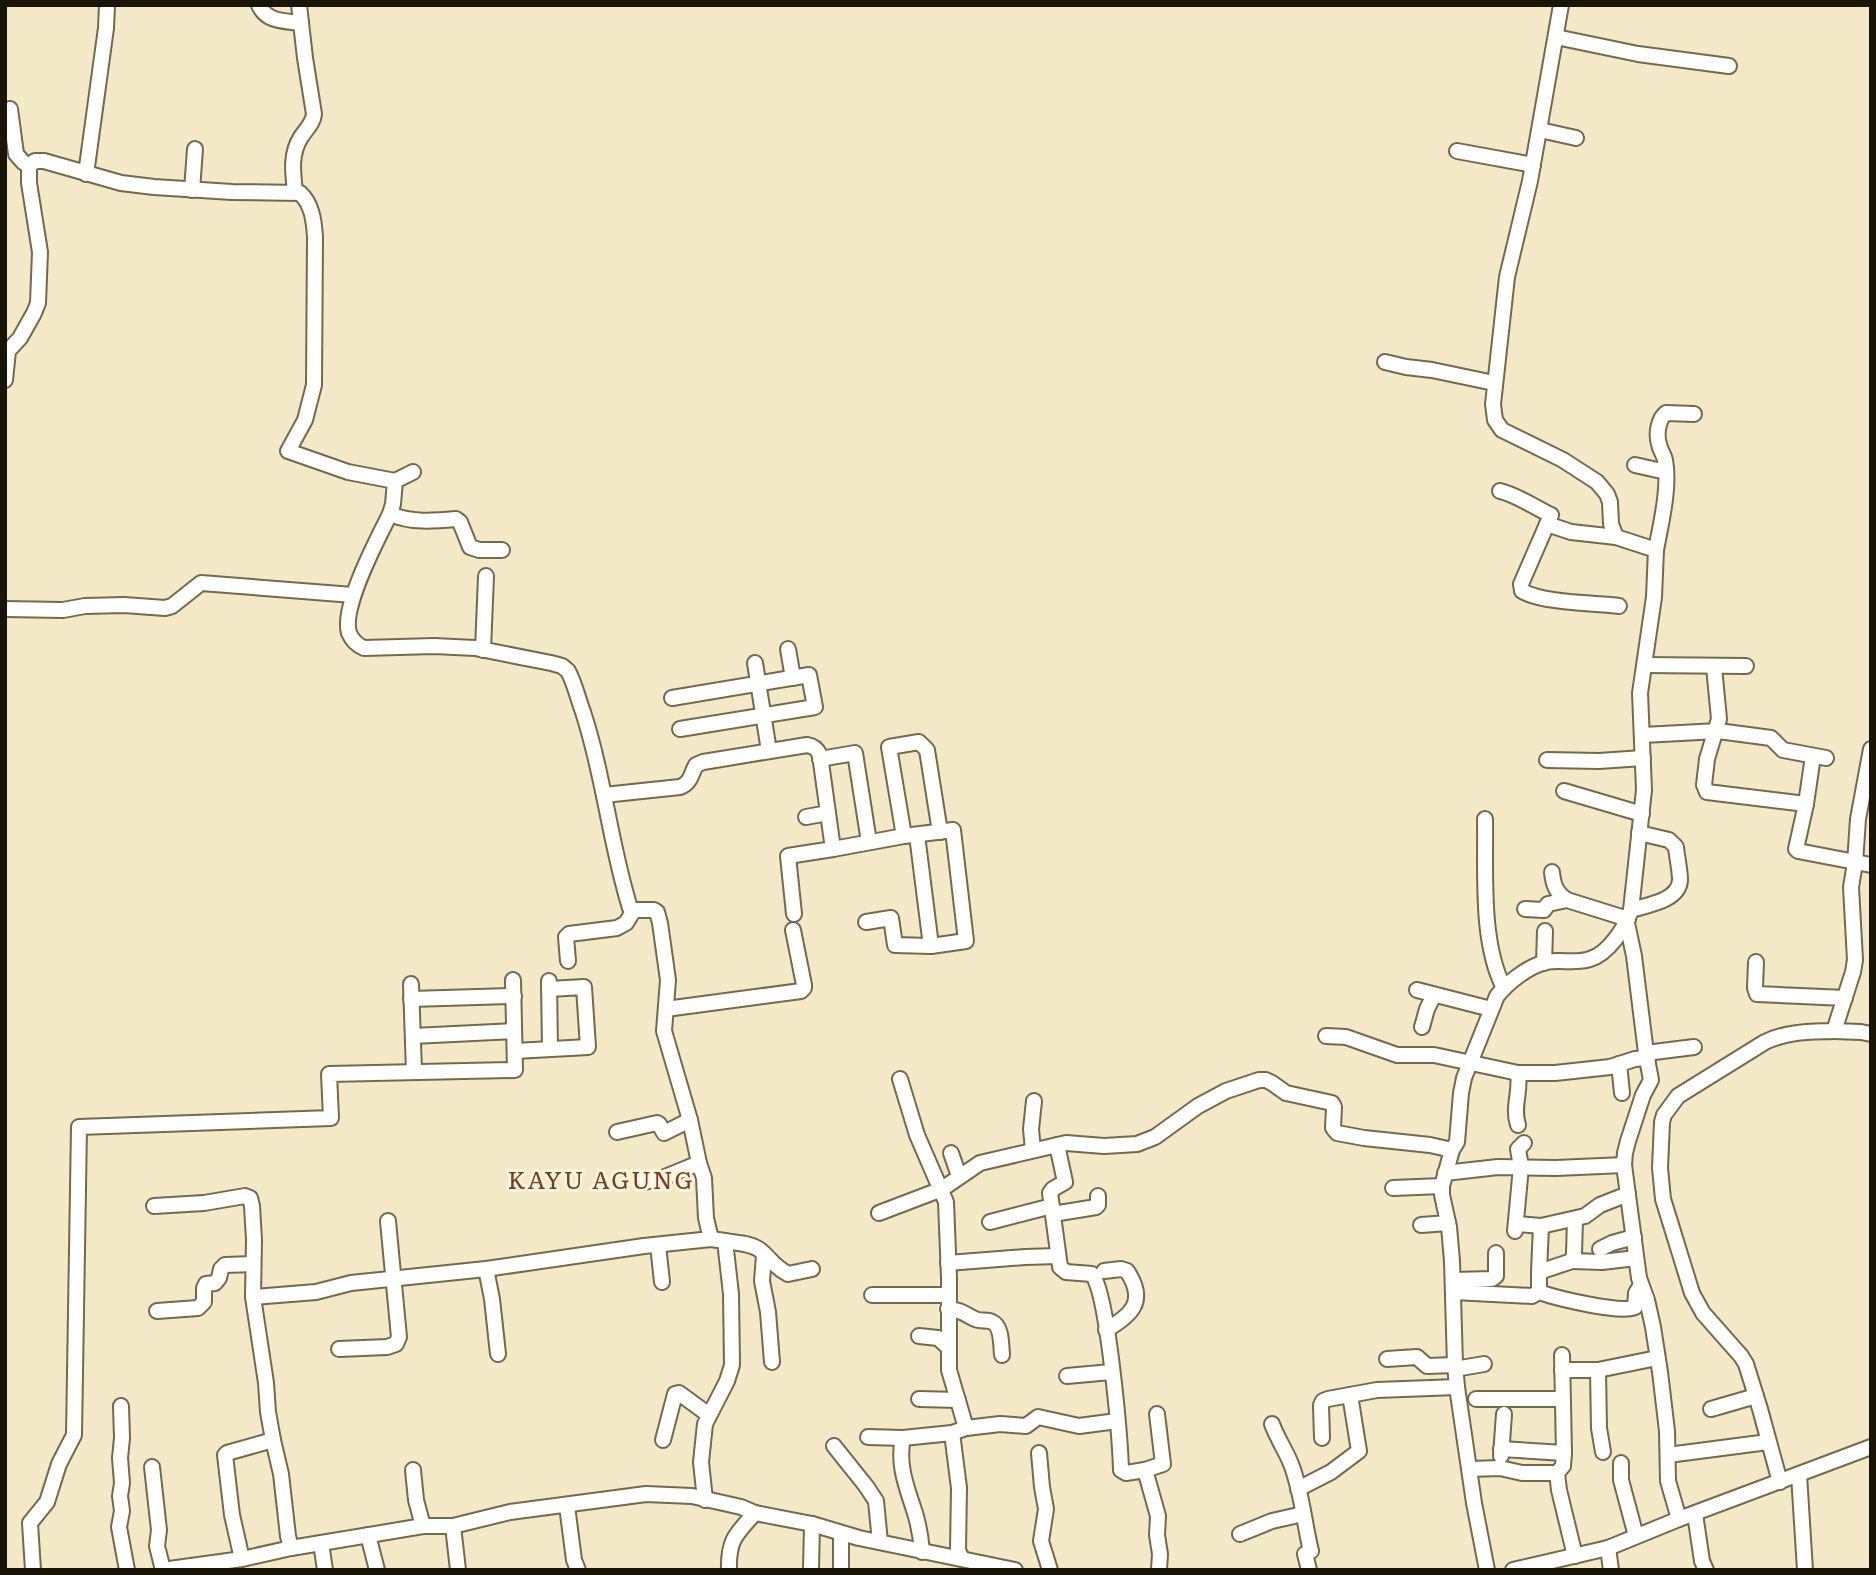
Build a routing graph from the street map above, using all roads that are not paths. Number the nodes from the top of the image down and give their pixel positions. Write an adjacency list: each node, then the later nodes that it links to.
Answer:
1 (107, 5): 15 (street)
2 (258, 5): 5 (street)
3 (299, 5): 5 (street)
4 (1561, 5): 6 (street)
5 (301, 23): 17 (street)
6 (1556, 37): 7 (street); 9 (street)
7 (1729, 66)
8 (10, 110): 14 (street)
9 (1540, 130): 10 (street); 13 (street)
10 (1576, 138)
11 (195, 149): 16 (street)
12 (1457, 150): 13 (street)
13 (1533, 165): 21 (street)
14 (29, 166): 15 (street); 18 (street)
15 (86, 174): 16 (street)
16 (192, 190): 17 (street)
17 (295, 192): 26 (street)
18 (7, 352): 20 (street)
19 (1385, 362): 21 (street)
20 (5, 380)
21 (1494, 383): 30 (street)
22 (1695, 414): 25 (street)
23 (1635, 465): 25 (street)
24 (413, 472): 26 (street)
25 (1666, 472): 32 (street)
26 (395, 481): 28 (street)
27 (1500, 491): 29 (street)
28 (390, 514): 31 (street); 34 (street)
29 (1547, 524): 30 (street); 35 (street)
30 (1616, 537): 32 (street)
31 (502, 550)
32 (1656, 550): 40 (street)
33 (486, 576): 38 (street)
34 (353, 595): 36 (street); 38 (street)
35 (1619, 606)
36 (5, 609)
37 (788, 649): 43 (street)
38 (483, 650): 56 (street)
39 (755, 663): 44 (street)
40 (1645, 665): 42 (street); 49 (street)
41 (1746, 666): 42 (street)
42 (1714, 667): 48 (street)
43 (793, 678): 44 (street); 46 (street)
44 (758, 683): 45 (street); 46 (street)
45 (672, 698)
46 (763, 716): 47 (street); 51 (street)
47 (680, 729)
48 (1714, 732): 49 (street); 57 (street); 57 (street)
49 (1643, 735): 52 (street)
50 (1871, 749): 67 (street)
51 (769, 751): 53 (street); 56 (street)
52 (1643, 758): 54 (street); 59 (street)
53 (820, 759): 58 (street); 65 (street)
54 (1547, 760)
55 (1564, 791): 59 (street)
56 (604, 794): 72 (street)
57 (1806, 804): 67 (street)
58 (828, 813): 60 (street); 66 (street)
59 (1642, 814): 63 (street)
60 (806, 817)
61 (1485, 819): 84 (street)
62 (940, 832): 64 (street); 64 (street); 78 (street)
63 (1639, 833): 74 (street); 74 (street)
64 (911, 836): 65 (street); 78 (street)
65 (869, 842): 66 (street)
66 (833, 849): 73 (street)
67 (1855, 863): 68 (street); 88 (street)
68 (1871, 865)
69 (1552, 872): 70 (street)
70 (1567, 900): 71 (street); 74 (street)
71 (1525, 909)
72 (634, 910): 79 (street); 90 (street)
73 (794, 914)
74 (1629, 917): 80 (street); 101 (street)
75 (866, 922): 78 (street)
76 (793, 930): 90 (street)
77 (1545, 931): 80 (street)
78 (931, 946)
79 (568, 961)
80 (1544, 962): 84 (street)
81 (1756, 962): 88 (street)
82 (513, 980): 87 (street)
83 (411, 984): 89 (street)
84 (1504, 988): 91 (street)
85 (1417, 990): 86 (street)
86 (1434, 995): 91 (street); 92 (street)
87 (514, 996): 89 (street); 93 (street)
88 (1846, 998): 94 (street)
89 (411, 999): 96 (street)
90 (666, 1009): 109 (street)
91 (1491, 1009): 102 (street)
92 (1422, 1027)
93 (514, 1031): 96 (street); 100 (street)
94 (1834, 1031): 95 (street); 176 (street)
95 (1871, 1034)
96 (413, 1036): 104 (street)
97 (1326, 1036): 102 (street)
98 (1694, 1047): 101 (street)
99 (550, 1049): 99 (street); 100 (street)
100 (515, 1051): 104 (street)
101 (1647, 1056): 103 (street); 118 (street)
102 (1469, 1063): 105 (street); 115 (street)
103 (1619, 1064): 105 (street); 107 (street)
104 (414, 1072): 233 (street)
105 (1518, 1073): 110 (street)
106 (900, 1079): 124 (street)
107 (1622, 1093)
108 (1034, 1101): 114 (street)
109 (690, 1120): 111 (street); 117 (street)
110 (1518, 1125)
111 (617, 1132)
112 (1524, 1143): 119 (street)
113 (1057, 1144): 114 (street); 115 (street); 128 (street)
114 (1033, 1150): 120 (street)
115 (1452, 1150): 121 (street)
116 (951, 1153): 120 (street)
117 (699, 1163): 122 (street); 137 (street)
118 (1624, 1165): 119 (street); 125 (street)
119 (1521, 1167): 121 (street); 135 (street)
120 (959, 1176): 124 (street)
121 (1443, 1179): 123 (street); 133 (street)
122 (642, 1182)
123 (1393, 1188)
124 (942, 1189): 129 (street); 145 (street)
125 (1628, 1194): 130 (street); 136 (street)
126 (1098, 1196): 128 (street)
127 (154, 1206): 146 (street)
128 (1052, 1210): 132 (street); 142 (street)
129 (879, 1213)
130 (1575, 1219): 135 (street); 144 (street)
131 (388, 1221): 151 (street)
132 (990, 1222)
133 (1448, 1223): 134 (street); 154 (street)
134 (1421, 1225)
135 (1541, 1226): 150 (street)
136 (1634, 1237): 139 (street); 143 (street)
137 (718, 1240): 138 (street); 141 (street); 185 (street)
138 (658, 1245): 147 (street); 152 (street)
139 (1600, 1249)
140 (1496, 1253): 154 (street)
141 (764, 1255): 148 (street); 168 (street)
142 (1058, 1256): 145 (street); 160 (street)
143 (1636, 1258): 144 (street); 153 (street)
144 (1572, 1261): 150 (street)
145 (948, 1263): 158 (street)
146 (253, 1264): 157 (street); 159 (street)
147 (486, 1269): 151 (street); 164 (street)
148 (813, 1269)
149 (1104, 1271): 160 (street)
150 (1539, 1272): 155 (street)
151 (393, 1279): 157 (street); 163 (street)
152 (662, 1282)
153 (1641, 1284): 155 (street); 166 (street)
154 (1454, 1286): 155 (street); 170 (street)
155 (1539, 1292)
156 (872, 1295): 158 (street)
157 (253, 1297): 192 (street)
158 (948, 1302): 162 (street); 165 (street)
159 (157, 1311)
160 (1106, 1330): 172 (street)
161 (919, 1336): 162 (street)
162 (948, 1347): 180 (street)
163 (339, 1349)
164 (498, 1354)
165 (1002, 1355)
166 (1657, 1358): 171 (street); 201 (street)
167 (1387, 1359): 170 (street)
168 (772, 1362)
169 (1484, 1364): 170 (street)
170 (1455, 1367): 174 (street)
171 (1598, 1370): 179 (street); 198 (street)
172 (1111, 1372): 173 (street); 186 (street)
173 (1067, 1376)
174 (1457, 1387): 175 (street); 205 (street)
175 (1350, 1395): 191 (street); 211 (street)
176 (1756, 1396): 182 (street); 194 (street)
177 (919, 1399): 180 (street)
178 (1476, 1399): 179 (street)
179 (1562, 1399): 200 (street)
180 (958, 1400): 188 (street)
181 (121, 1406): 234 (street)
182 (1711, 1409)
183 (1157, 1414): 207 (street)
184 (1504, 1414): 197 (street)
185 (709, 1415): 193 (street); 212 (street)
186 (1117, 1421): 188 (street); 207 (street)
187 (1272, 1424): 211 (street)
188 (959, 1431): 190 (street); 231 (street)
189 (868, 1437): 190 (street)
190 (903, 1437): 229 (street)
191 (1322, 1438)
192 (273, 1440): 227 (street); 232 (street)
193 (663, 1440)
194 (1768, 1441): 201 (street); 210 (street)
195 (834, 1446): 225 (street)
196 (1871, 1447): 209 (street)
197 (1502, 1449): 200 (street); 204 (street)
198 (1603, 1452)
199 (1040, 1453): 244 (street)
200 (1564, 1453): 208 (street)
201 (1668, 1455): 217 (street)
202 (1621, 1463): 224 (street)
203 (152, 1467): 235 (street)
204 (1500, 1468): 205 (street); 208 (street)
205 (1470, 1469): 247 (street)
206 (413, 1470): 219 (street)
207 (1145, 1470): 245 (street)
208 (1557, 1473): 230 (street)
209 (1799, 1475): 210 (street); 251 (street)
210 (1780, 1482): 216 (street)
211 (1298, 1489): 215 (street)
212 (705, 1500): 213 (street); 214 (street)
213 (567, 1506): 220 (street); 239 (street)
214 (755, 1513): 218 (street); 240 (street)
215 (1303, 1514): 222 (street); 246 (street)
216 (1696, 1514): 217 (street); 250 (street)
217 (1679, 1519): 224 (street)
218 (813, 1524): 221 (street); 241 (street)
219 (424, 1526): 220 (street); 223 (street)
220 (453, 1526): 238 (street)
221 (841, 1533): 225 (street); 242 (street)
222 (1240, 1534)
223 (368, 1535): 226 (street); 237 (street)
224 (1636, 1536): 228 (street)
225 (880, 1542): 229 (street)
226 (321, 1543): 227 (street); 236 (street)
227 (291, 1548): 232 (street)
228 (1608, 1548): 230 (street); 249 (street)
229 (922, 1552): 231 (street)
230 (1575, 1556): 248 (street)
231 (962, 1559): 243 (street)
232 (250, 1561): 235 (street)
233 (33, 1570)
234 (127, 1570)
235 (162, 1570)
236 (325, 1570)
237 (377, 1570)
238 (458, 1570)
239 (578, 1570)
240 (729, 1570)
241 (811, 1570)
242 (841, 1570)
243 (1015, 1570)
244 (1050, 1570)
245 (1159, 1570)
246 (1308, 1570)
247 (1487, 1570)
248 (1513, 1570)
249 (1611, 1570)
250 (1706, 1570)
251 (1805, 1570)

